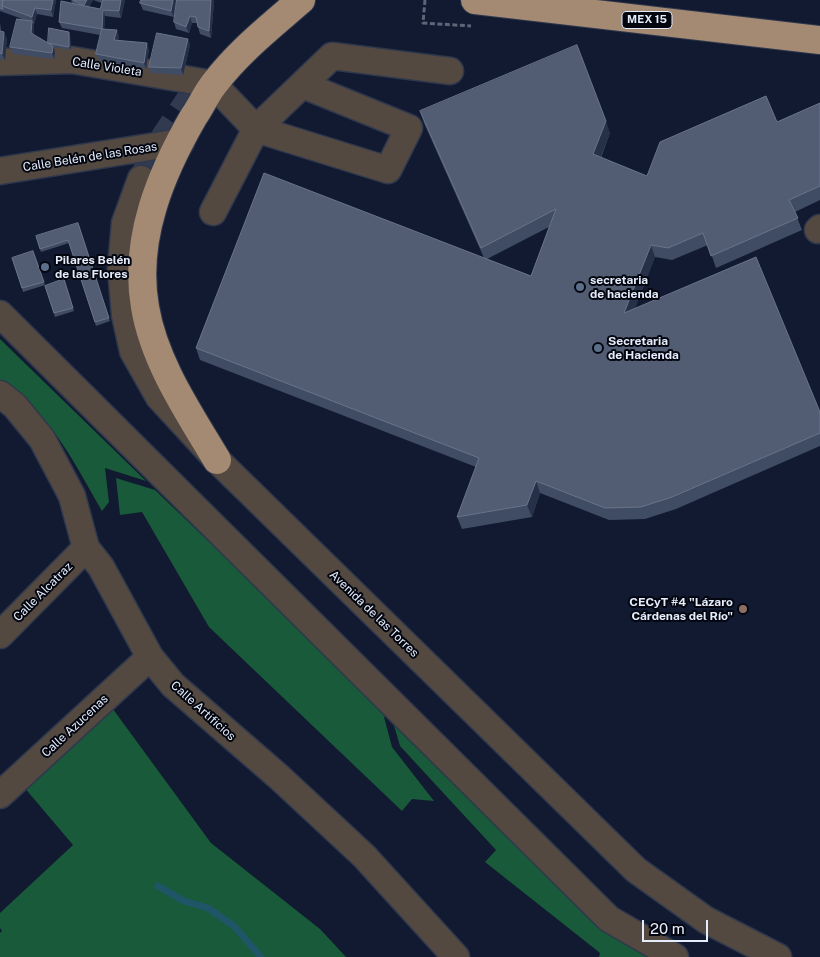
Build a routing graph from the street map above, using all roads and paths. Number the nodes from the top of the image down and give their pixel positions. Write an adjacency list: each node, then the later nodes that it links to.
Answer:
1 (301, 0): 7 (highway)
2 (425, 0): 3 (path)
3 (473, 13): 4 (highway, MEX 15)
4 (820, 40)
5 (0, 62): 7 (street, Calle Violeta)
6 (450, 71): 8 (street)
7 (214, 84): 9 (street); 10 (highway)
8 (303, 85): 9 (street); 9 (street)
9 (256, 128): 13 (street)
10 (180, 142): 11 (street, Calle Belén de las Rosas); 16 (highway)
11 (0, 171)
12 (141, 179): 16 (street, Avenida de las Torres)
13 (213, 212)
14 (0, 314): 22 (street)
15 (0, 394): 17 (street, Calle Artificios)
16 (217, 460): 23 (street, Avenida de las Torres)
17 (86, 548): 18 (street, Calle Alcatraz); 19 (street, Calle Artificios)
18 (0, 635)
19 (150, 656): 20 (street, Calle Azucenas); 21 (street, Calle Artificios)
20 (0, 795)
21 (456, 957)
22 (674, 957)
23 (778, 957)

